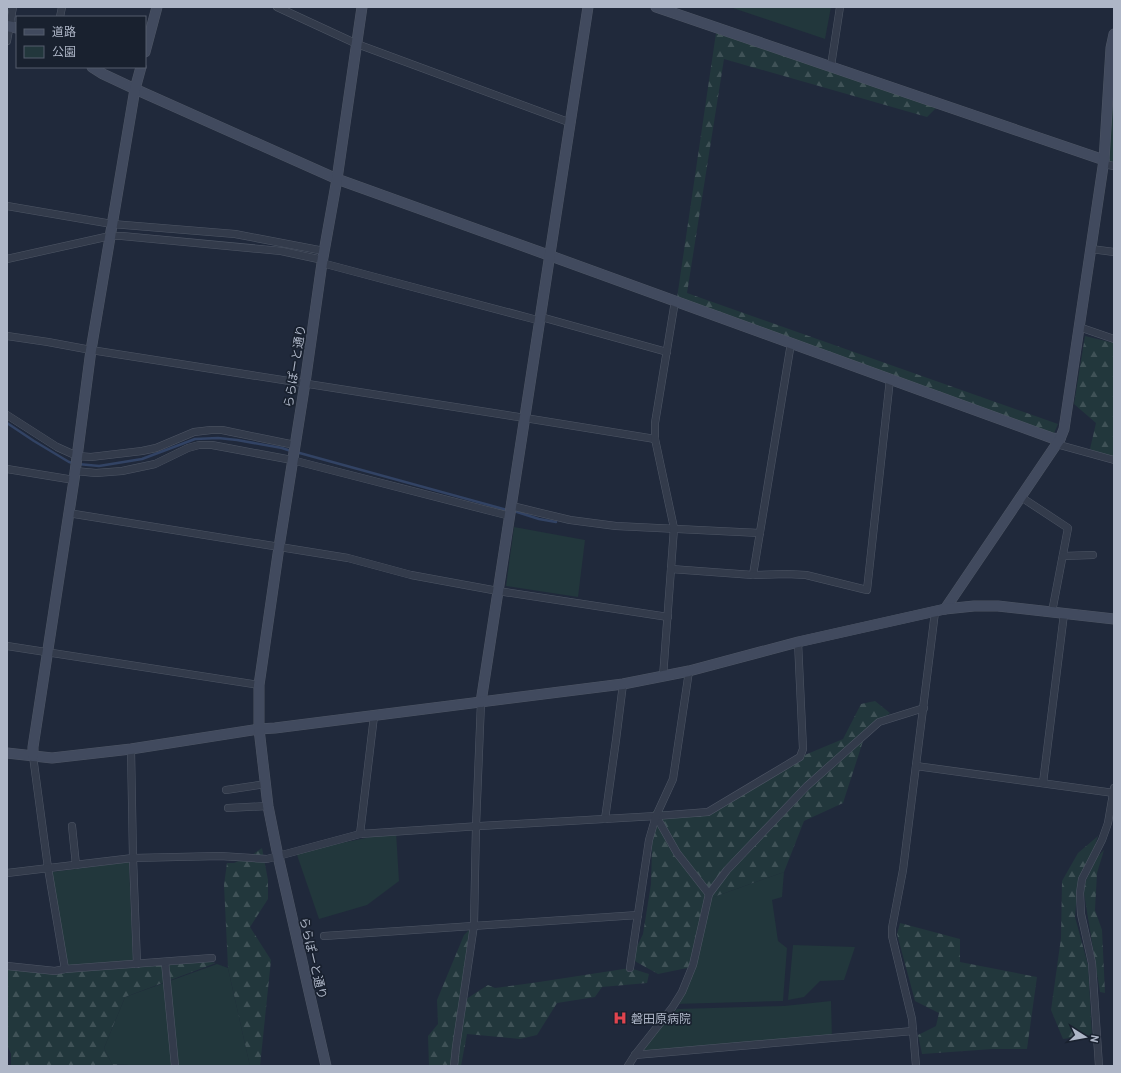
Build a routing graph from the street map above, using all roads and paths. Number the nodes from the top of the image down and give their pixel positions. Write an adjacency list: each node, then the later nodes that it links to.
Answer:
1 (13, 7): 8 (street)
2 (157, 7): 12 (street)
3 (277, 7): 11 (street)
4 (362, 7): 11 (street, ららぽーと通り)
5 (588, 7): 18 (street)
6 (656, 7): 14 (street)
7 (840, 7): 14 (street)
8 (11, 27): 10 (street)
9 (1114, 34): 13 (street)
10 (7, 41)
11 (357, 44): 18 (street); 21 (street, ららぽーと通り)
12 (146, 48)
13 (1113, 48): 19 (street)
14 (831, 66): 19 (street)
15 (94, 68): 17 (street)
16 (141, 68): 17 (street)
17 (135, 89): 21 (street); 23 (street)
18 (571, 123): 27 (street)
19 (1104, 162): 20 (street); 25 (street)
20 (1114, 166)
21 (337, 179): 27 (street); 28 (street, ららぽーと通り)
22 (7, 206): 23 (street)
23 (112, 224): 24 (street); 28 (street)
24 (110, 236): 28 (street); 29 (street); 36 (street)
25 (1091, 249): 26 (street); 32 (street)
26 (1114, 252)
27 (551, 256): 30 (street); 31 (street)
28 (323, 258): 31 (street); 39 (street, ららぽーと通り)
29 (7, 259)
30 (675, 301): 35 (street); 37 (street)
31 (541, 319): 37 (street); 41 (street)
32 (1079, 327): 34 (street); 43 (street)
33 (7, 336): 36 (street)
34 (1114, 339)
35 (791, 343): 38 (street); 54 (street)
36 (91, 350): 39 (street); 45 (street)
37 (667, 352): 42 (street)
38 (890, 380): 43 (street); 59 (street)
39 (305, 384): 41 (street); 44 (street, ららぽーと通り)
40 (7, 414): 45 (street)
41 (525, 418): 42 (street); 51 (street)
42 (655, 439): 53 (street)
43 (1058, 442): 47 (street); 50 (street)
44 (295, 445): 45 (street); 46 (street, ららぽーと通り)
45 (77, 456): 49 (street)
46 (292, 460): 49 (street); 51 (street); 55 (street, ららぽーと通り)
47 (1114, 460)
48 (7, 469): 49 (street)
49 (74, 475): 52 (street)
50 (1021, 497): 57 (street); 61 (street)
51 (511, 511): 53 (street); 60 (street)
52 (68, 513): 55 (street); 68 (street)
53 (674, 528): 54 (street); 58 (street)
54 (760, 533): 59 (street)
55 (279, 547): 60 (street); 72 (street, ららぽーと通り)
56 (1093, 555): 57 (street)
57 (1063, 556): 62 (street)
58 (671, 569): 59 (street); 64 (street)
59 (753, 575)
60 (498, 591): 64 (street); 73 (street)
61 (940, 611): 62 (street); 66 (street); 74 (street)
62 (1052, 612): 63 (street)
63 (1064, 614): 65 (street); 81 (street)
64 (668, 616): 70 (street)
65 (1114, 619)
66 (798, 642): 69 (street); 88 (street)
67 (7, 646): 68 (street)
68 (47, 652): 72 (street); 79 (street)
69 (689, 671): 70 (street); 88 (street)
70 (663, 677): 71 (street)
71 (623, 684): 73 (street); 89 (street)
72 (259, 685): 76 (street, ららぽーと通り)
73 (481, 702): 75 (street); 91 (street)
74 (924, 708): 80 (street); 98 (street)
75 (374, 716): 76 (street); 92 (street)
76 (259, 729): 77 (street); 82 (street, ららぽーと通り)
77 (131, 749): 79 (street); 94 (street)
78 (7, 753): 79 (street)
79 (33, 756): 96 (street)
80 (916, 766): 81 (street); 108 (street)
81 (1043, 783): 85 (street)
82 (266, 784): 84 (street); 86 (street, ららぽーと通り)
83 (1114, 788): 85 (street)
84 (226, 790)
85 (1114, 793): 115 (street)
86 (268, 806): 87 (street); 93 (street, ららぽーと通り)
87 (228, 808)
88 (656, 816): 89 (street); 98 (street); 99 (street)
89 (605, 819): 91 (street)
90 (72, 826): 95 (street)
91 (476, 826): 92 (street); 100 (street)
92 (360, 834): 93 (street)
93 (278, 856): 94 (street); 111 (street, ららぽーと通り)
94 (133, 858): 95 (street); 104 (street)
95 (76, 865): 96 (street)
96 (48, 868): 97 (street); 107 (street)
97 (7, 873)
98 (709, 894): 109 (street)
99 (638, 915): 100 (street); 106 (street)
100 (474, 925): 101 (street); 112 (street)
101 (324, 936)
102 (212, 958): 103 (street)
103 (165, 962): 104 (street); 110 (street)
104 (137, 964): 107 (street)
105 (7, 966): 107 (street)
106 (630, 968)
107 (65, 969)
108 (912, 1031): 109 (street); 114 (street)
109 (635, 1054): 113 (street)
110 (175, 1066)
111 (326, 1066)
112 (454, 1066)
113 (628, 1066)
114 (916, 1066)
115 (1099, 1066)

